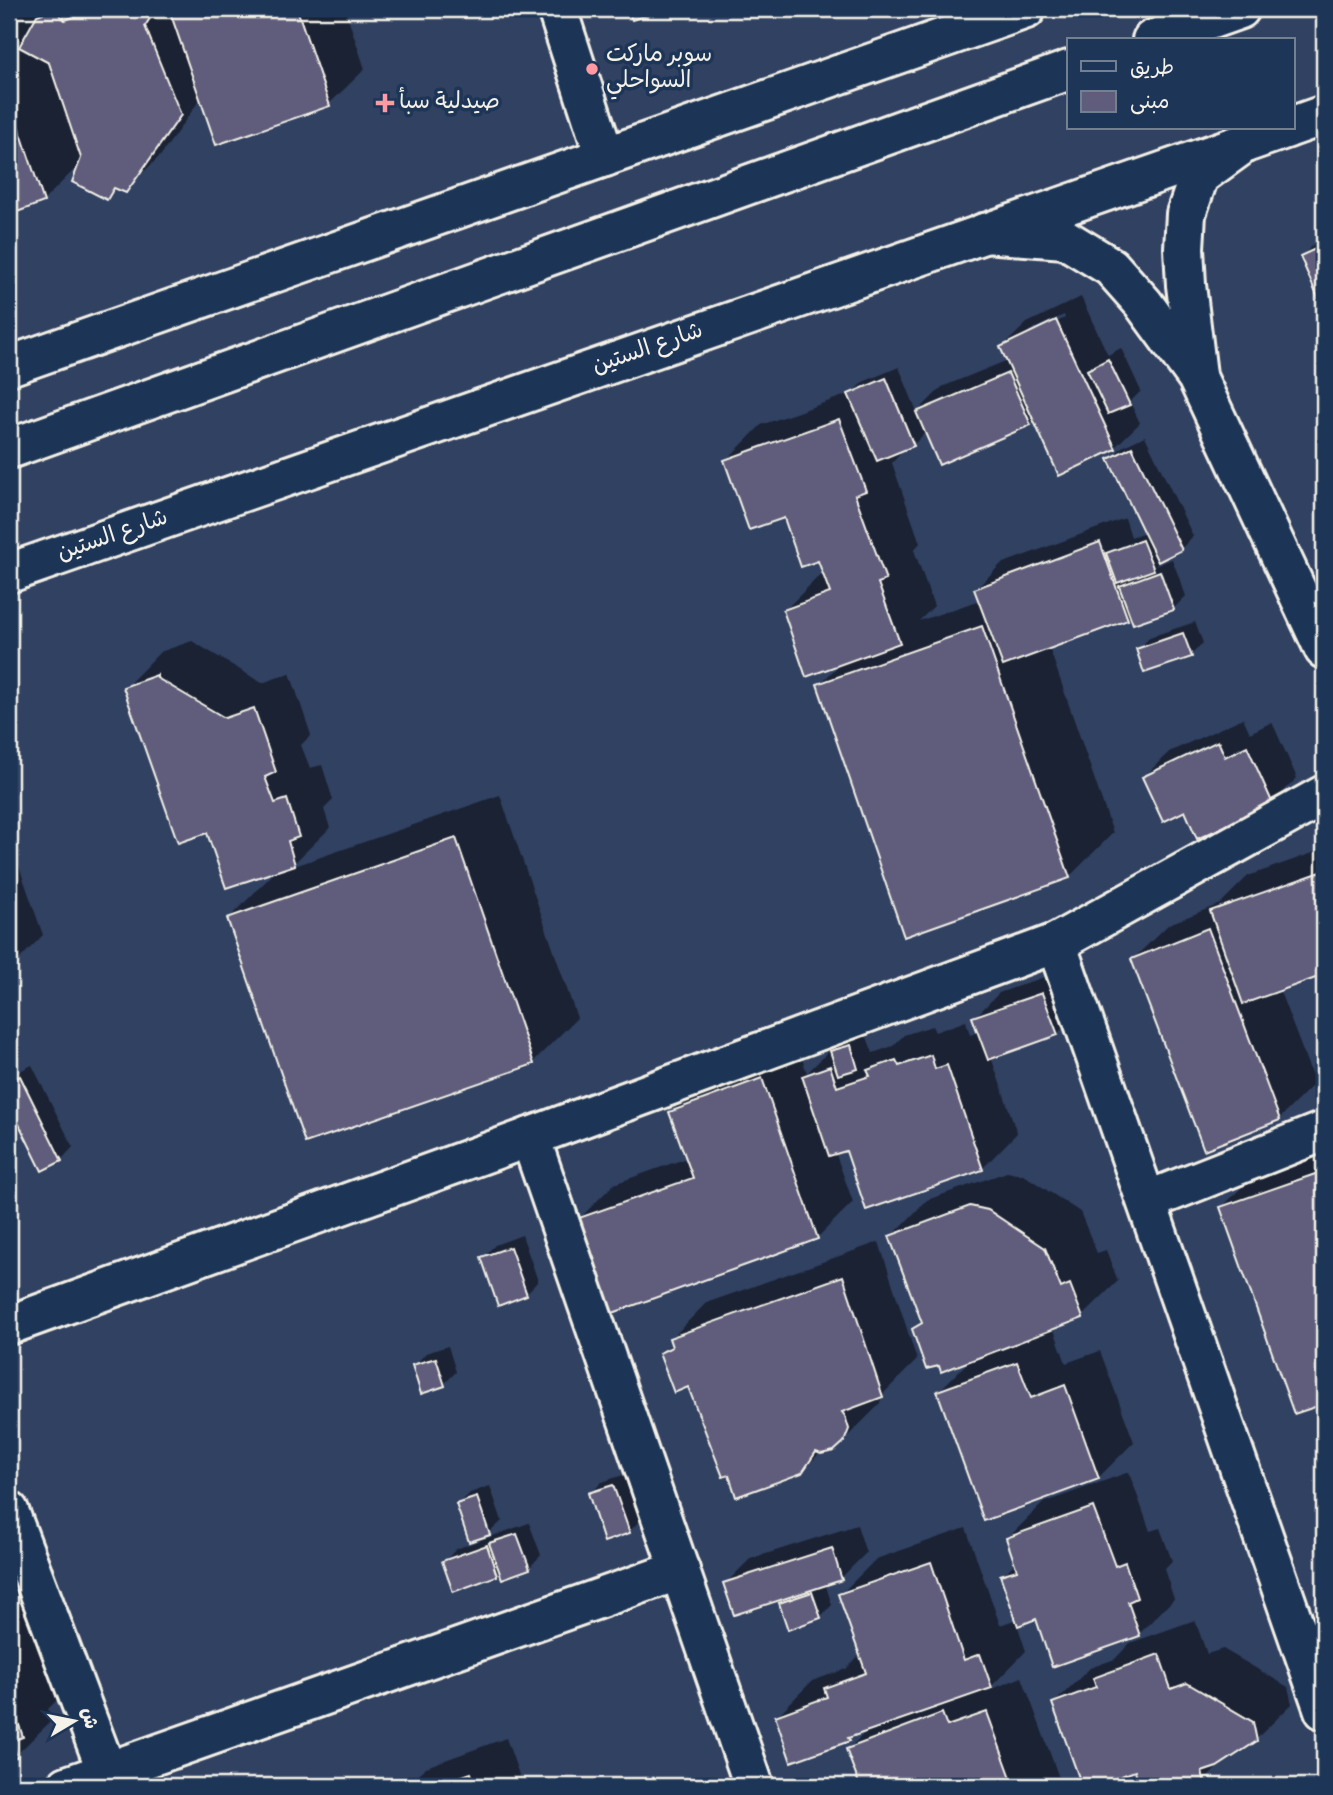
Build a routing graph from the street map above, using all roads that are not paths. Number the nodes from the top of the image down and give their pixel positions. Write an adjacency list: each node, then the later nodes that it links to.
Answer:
1 (557, 9): 10 (street)
2 (1023, 9): 10 (street)
3 (1240, 9): 4 (street)
4 (1158, 38)
5 (1067, 71): 14 (street)
6 (1324, 115): 7 (street, شارع الستين)
7 (1294, 126)
8 (1282, 130): 9 (street, شارع الستين)
9 (1244, 143): 11 (street, شارع الستين); 13 (street)
10 (605, 157): 12 (street)
11 (984, 233): 13 (street); 15 (street, شارع الستين)
12 (9, 366)
13 (1197, 377): 16 (street)
14 (9, 449)
15 (9, 573)
16 (1324, 649)
17 (1324, 795): 18 (street)
18 (1056, 943): 20 (street); 21 (street)
19 (1324, 1131): 21 (street)
20 (530, 1137): 22 (street); 24 (street)
21 (1147, 1201): 25 (street)
22 (9, 1325)
23 (9, 1511): 26 (street)
24 (680, 1570): 26 (street); 28 (street)
25 (1324, 1710)
26 (107, 1772): 27 (street)
27 (67, 1786)
28 (754, 1786)

